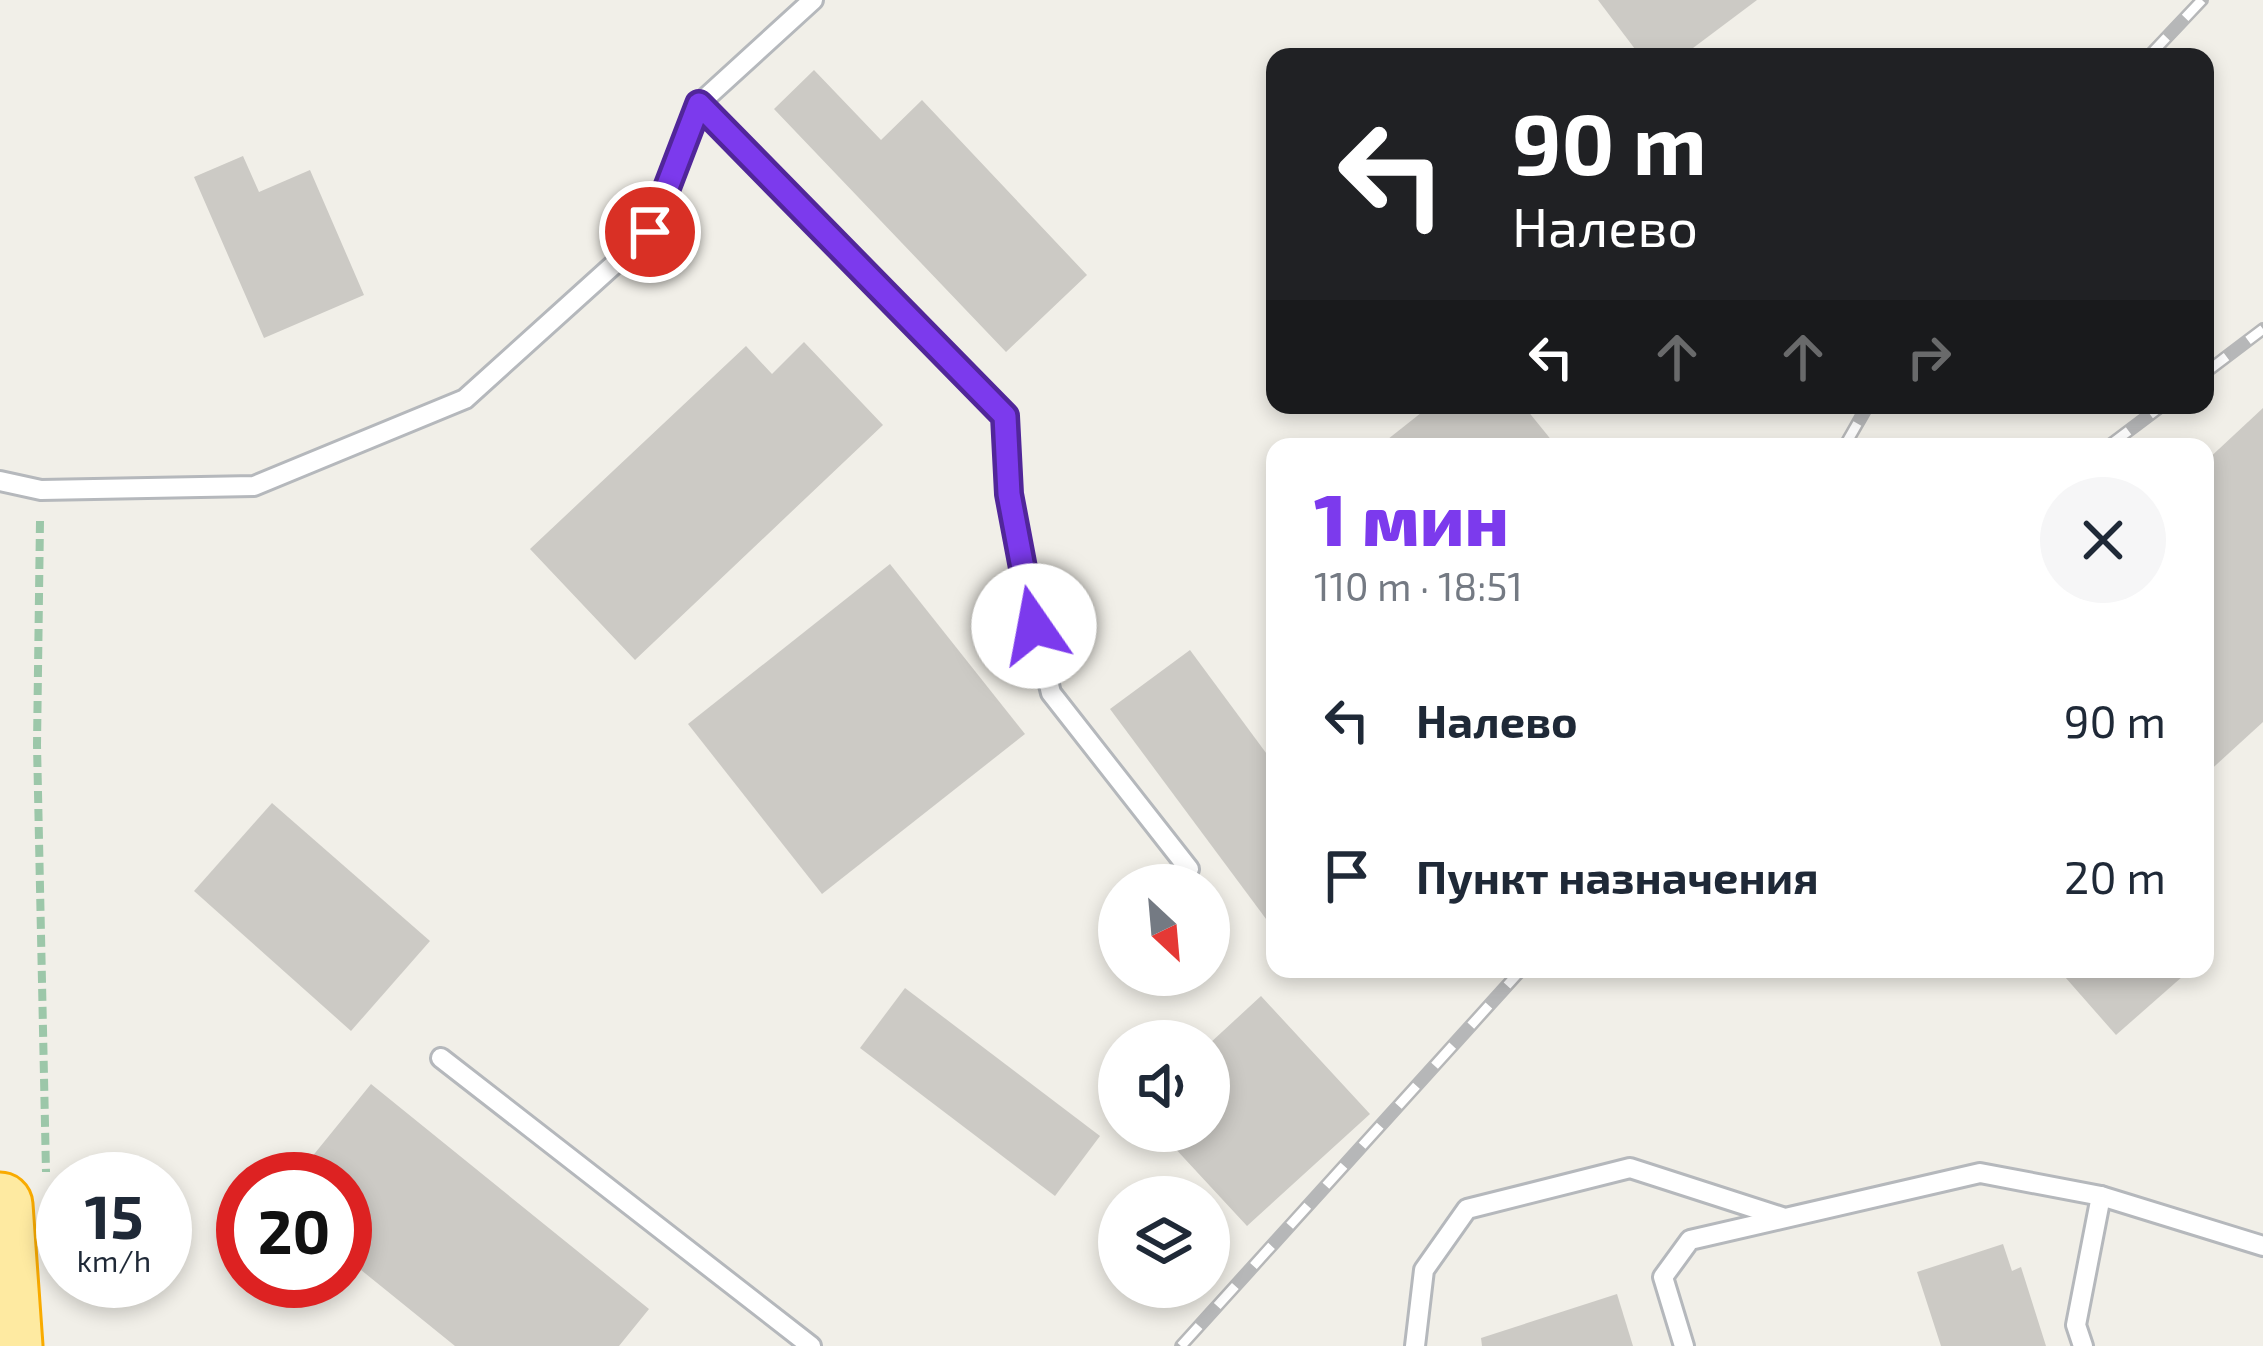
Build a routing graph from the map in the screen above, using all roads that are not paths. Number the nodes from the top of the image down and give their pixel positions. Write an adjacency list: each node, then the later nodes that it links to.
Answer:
1 (813, 0): 2 (lane)
2 (699, 104): 3 (lane); 4 (lane)
3 (0, 482)
4 (1185, 864)
5 (441, 1058): 11 (lane)
6 (23, 1190): 10 (highway)
7 (2102, 1196): 8 (lane); 9 (lane); 14 (lane)
8 (1786, 1218): 12 (lane); 13 (lane)
9 (2263, 1246)
10 (10, 1346)
11 (811, 1346)
12 (1415, 1346)
13 (1684, 1346)
14 (2083, 1346)

